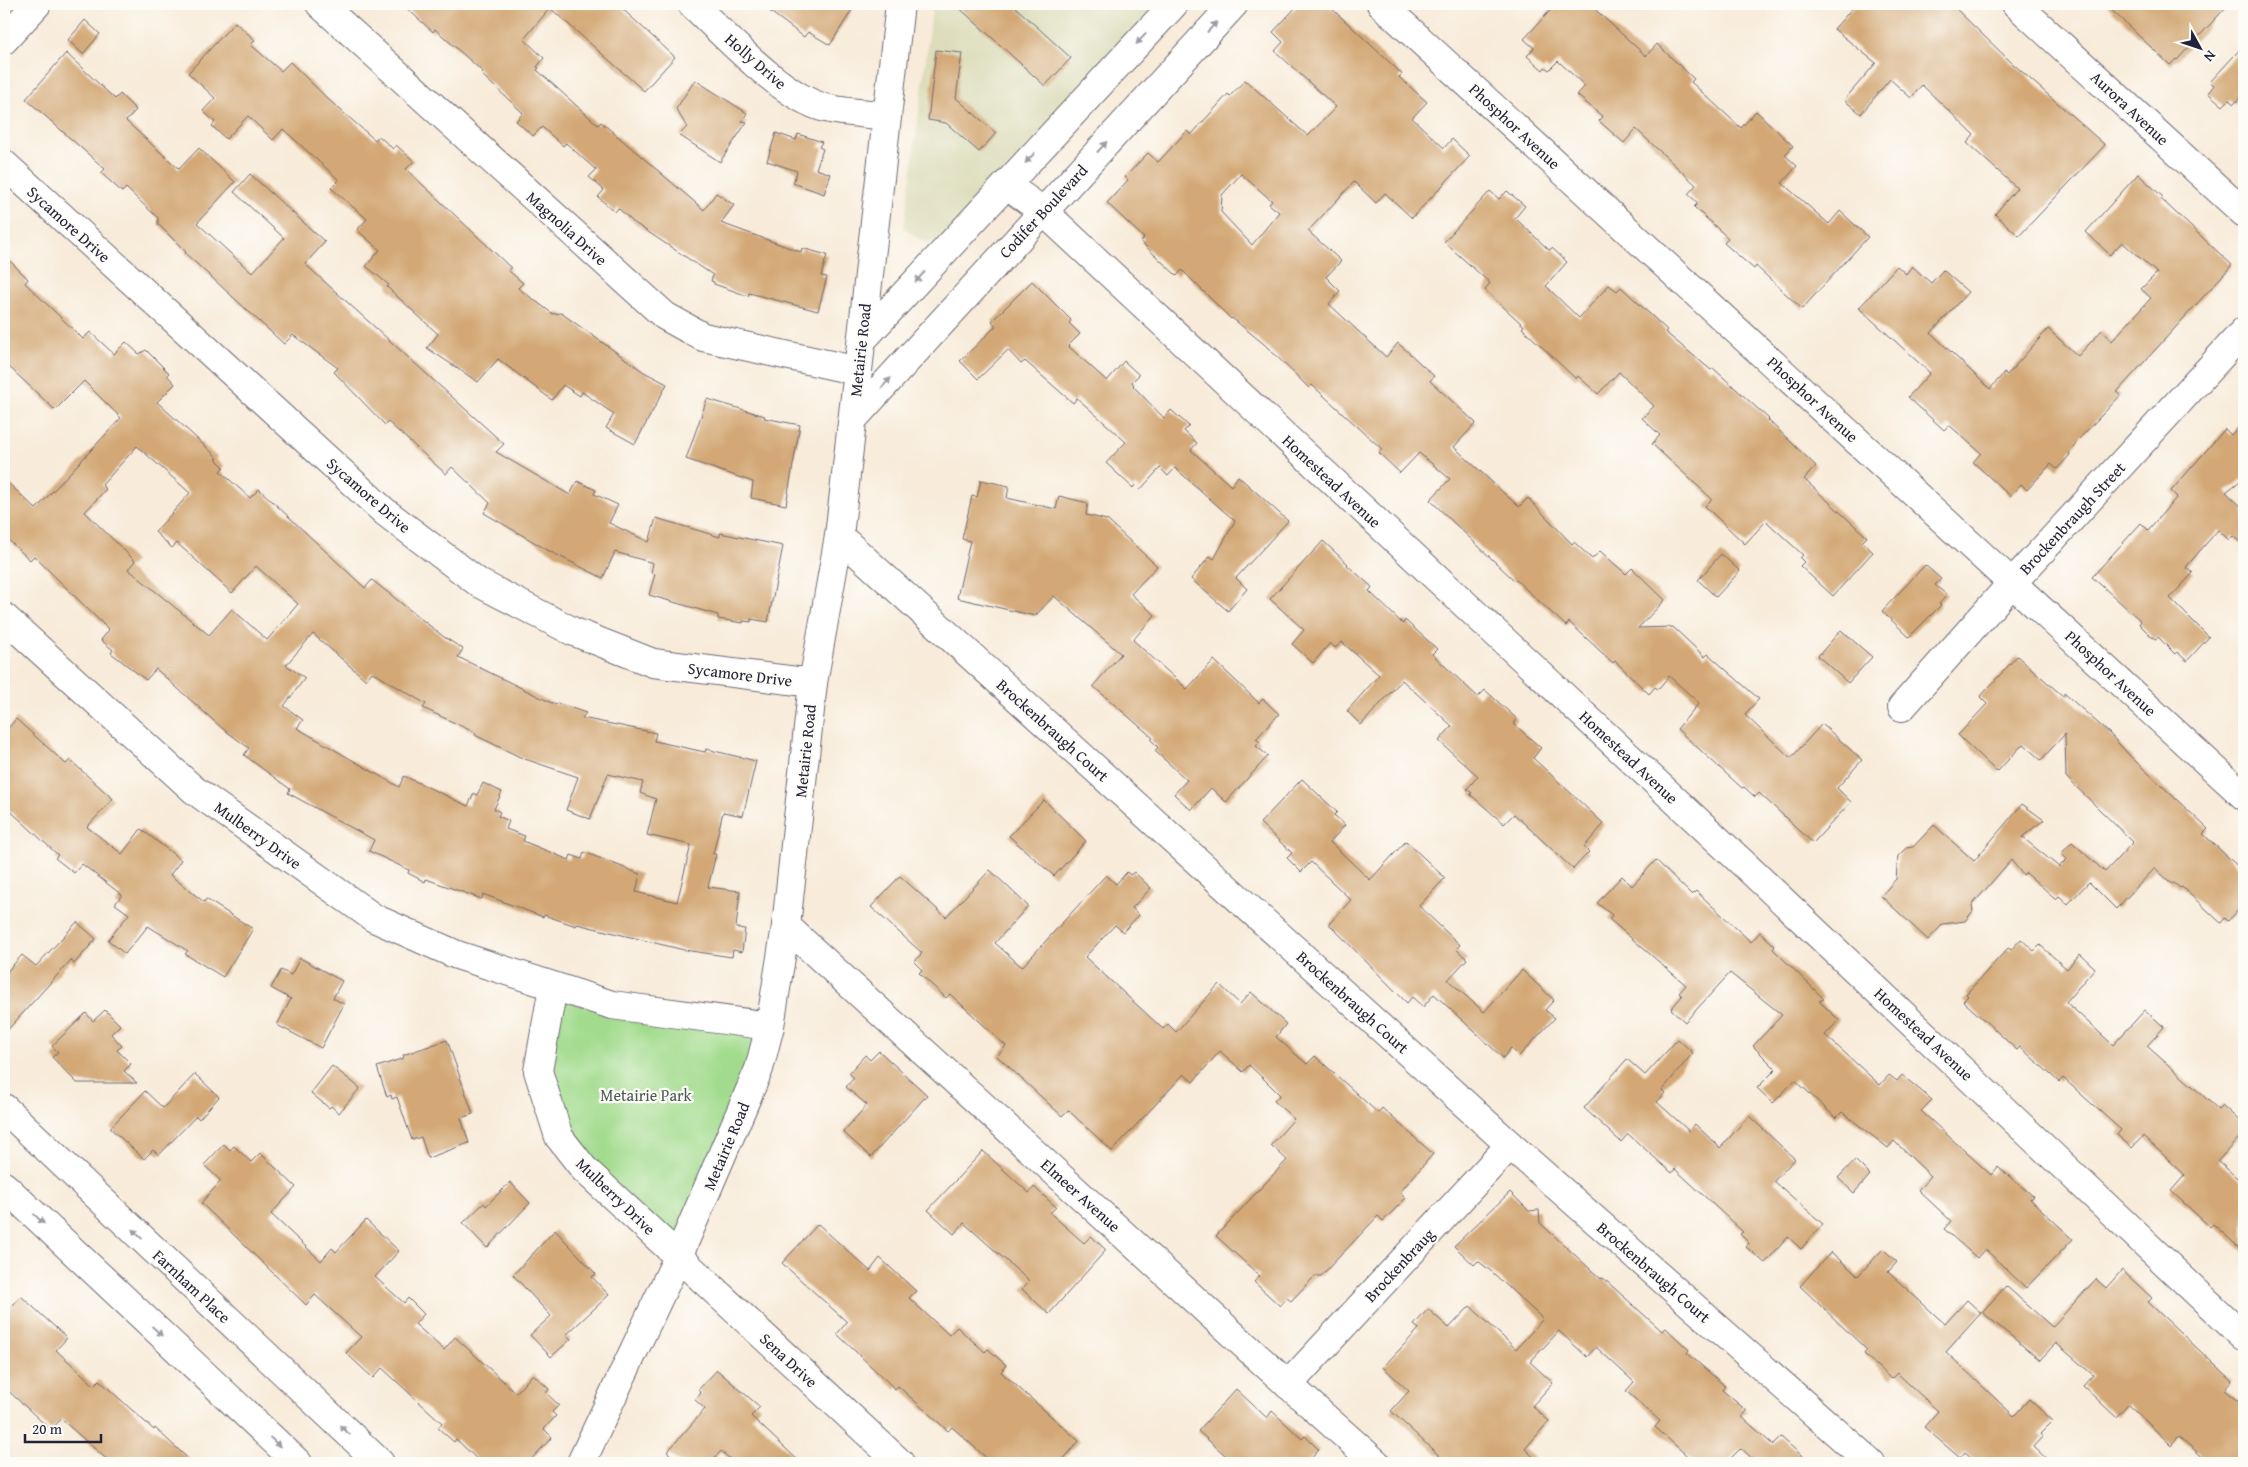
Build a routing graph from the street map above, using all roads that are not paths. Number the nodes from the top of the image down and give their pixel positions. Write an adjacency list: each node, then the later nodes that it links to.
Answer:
1 (37, 4): 9 (street)
2 (692, 4): 10 (street, Holly Drive)
3 (900, 4): 10 (street, Metairie Road)
4 (1174, 4): 12 (street, one-way to 12)
5 (1234, 4): 13 (street, Codifer Boulevard, one-way to 5)
6 (1381, 4): 20 (street, Phosphor Avenue)
7 (2016, 4): 14 (street, Aurora Avenue)
8 (328, 6): 17 (street, Magnolia Drive)
9 (4, 40)
10 (887, 116): 16 (street, Metairie Road)
11 (4, 164): 22 (street, Sycamore Drive)
12 (1006, 185): 13 (street, Homestead Avenue); 16 (street, one-way to 16)
13 (1044, 211): 18 (street, Codifer Boulevard, one-way to 13); 32 (street, Homestead Avenue)
14 (2244, 213)
15 (2244, 331): 20 (street, Brockenbraugh Street)
16 (862, 340): 17 (street, Metairie Road)
17 (858, 371): 18 (street, Metairie Road)
18 (853, 419): 19 (street, Metairie Road)
19 (839, 536): 22 (street, Metairie Road); 29 (street, Brockenbraugh Court)
20 (2013, 582): 23 (street, Brockenbraugh Street); 24 (street, Phosphor Avenue)
21 (4, 617): 26 (street, Mulberry Drive)
22 (813, 683): 25 (street, Metairie Road)
23 (1902, 707)
24 (2244, 796)
25 (786, 926): 27 (street, Metairie Road); 33 (street, Elmeer Avenue)
26 (553, 987): 27 (street, Mulberry Drive); 31 (street, Mulberry Drive)
27 (770, 1026): 31 (street, Metairie Road)
28 (4, 1108): 35 (street, Farnham Place, one-way to 28)
29 (1510, 1145): 33 (street, Brockenbraug); 39 (street, Brockenbraugh Court)
30 (4, 1186): 34 (street, one-way to 34)
31 (678, 1256): 36 (street, Metairie Road); 37 (street, Sena Drive)
32 (2244, 1337)
33 (1288, 1385): 38 (street, Elmeer Avenue)
34 (298, 1463)
35 (380, 1463)
36 (581, 1463)
37 (900, 1463)
38 (1376, 1463)
39 (1871, 1463)

